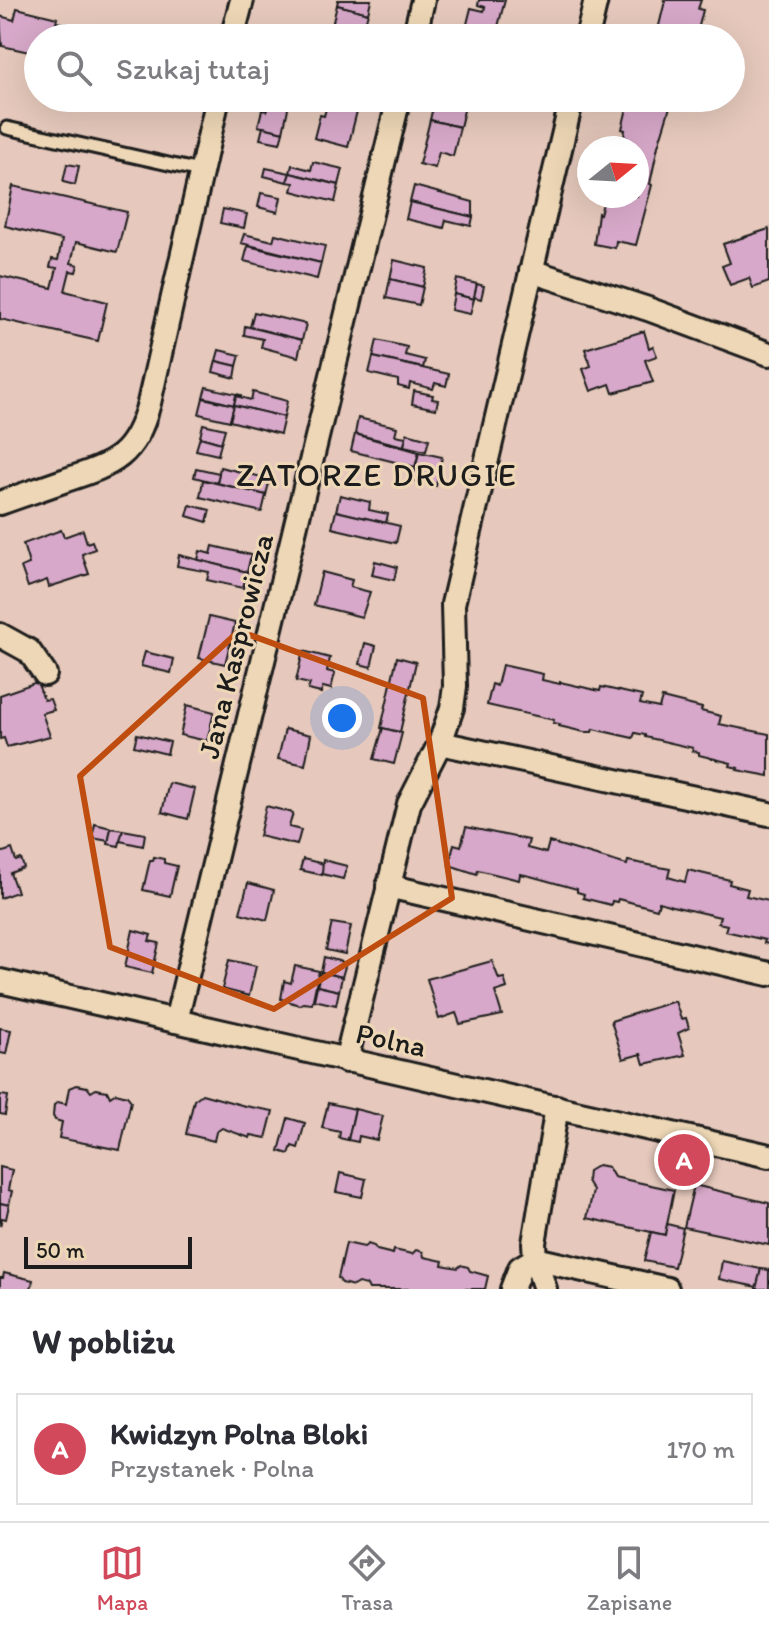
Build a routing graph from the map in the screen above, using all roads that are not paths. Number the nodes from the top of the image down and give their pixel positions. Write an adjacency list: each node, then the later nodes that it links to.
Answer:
1 (242, 0): 4 (street)
2 (423, 0): 5 (street)
3 (596, 0): 6 (street)
4 (236, 24)
5 (417, 24)
6 (590, 24)
7 (215, 112): 11 (street)
8 (396, 112): 22 (street, Jana Kasprowicza)
9 (569, 112): 12 (street)
10 (7, 128): 11 (lane)
11 (200, 171): 14 (street)
12 (531, 271): 13 (street); 17 (street)
13 (769, 354)
14 (0, 503)
15 (0, 635): 16 (street)
16 (45, 674)
17 (440, 743): 18 (street); 19 (street)
18 (769, 814)
19 (388, 886): 20 (street); 23 (street)
20 (769, 974)
21 (0, 981): 22 (street, Polna)
22 (176, 1021): 23 (street, Polna)
23 (346, 1061): 24 (street, Polna)
24 (557, 1107): 25 (street, Polna); 26 (street)
25 (769, 1156)
26 (535, 1259): 27 (street); 28 (street); 29 (street)
27 (512, 1289)
28 (545, 1289)
29 (667, 1289)

